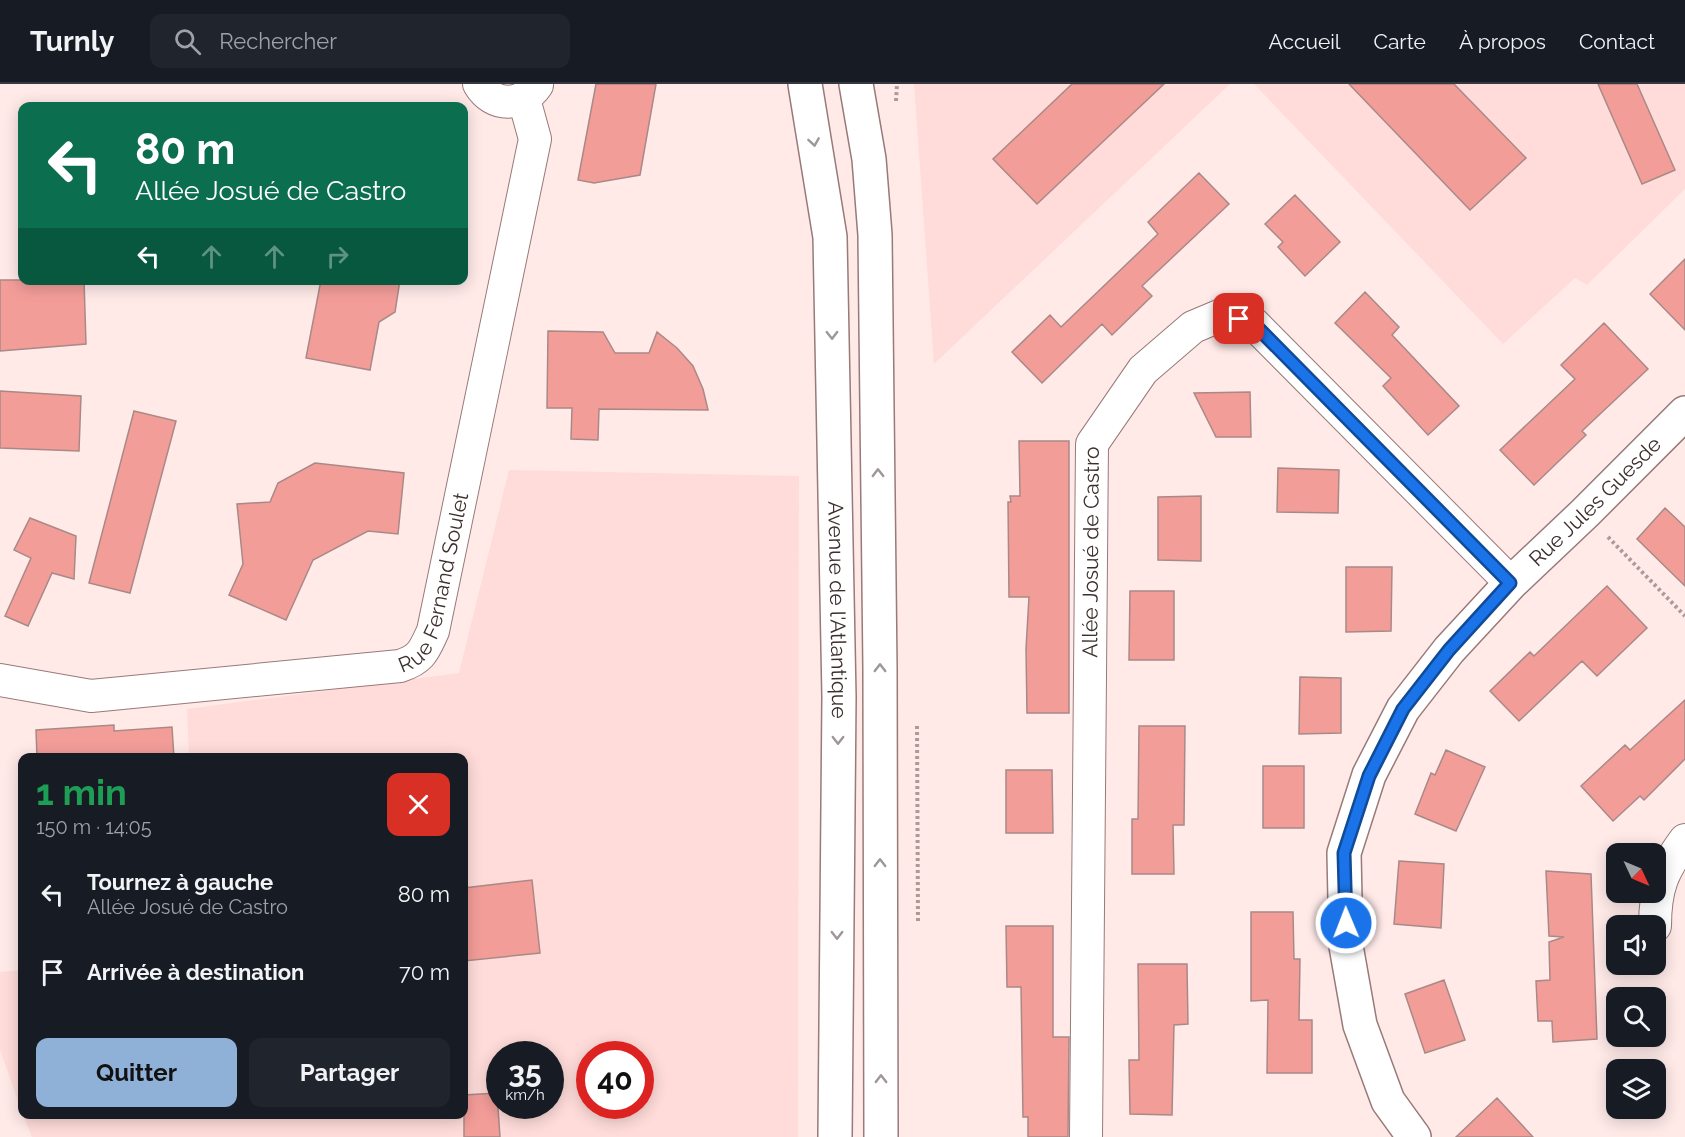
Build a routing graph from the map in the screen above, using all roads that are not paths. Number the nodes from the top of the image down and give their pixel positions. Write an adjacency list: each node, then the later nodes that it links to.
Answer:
1 (479, 84): 4 (street, Rue Fernand Soulet)
2 (805, 84): 10 (main road, Avenue de l'Atlantique, one-way to 10)
3 (858, 88): 11 (main road, Avenue de l'Atlantique, one-way to 3)
4 (530, 91): 7 (street, Rue Fernand Soulet)
5 (1685, 413): 6 (main road, Rue Jules Guesde)
6 (1510, 583): 12 (street, Allée Josué de Castro); 13 (main road, Rue Jules Guesde)
7 (0, 680)
8 (1685, 840): 9 (street)
9 (1655, 915)
10 (835, 1137)
11 (881, 1137)
12 (1086, 1137)
13 (1414, 1137)

